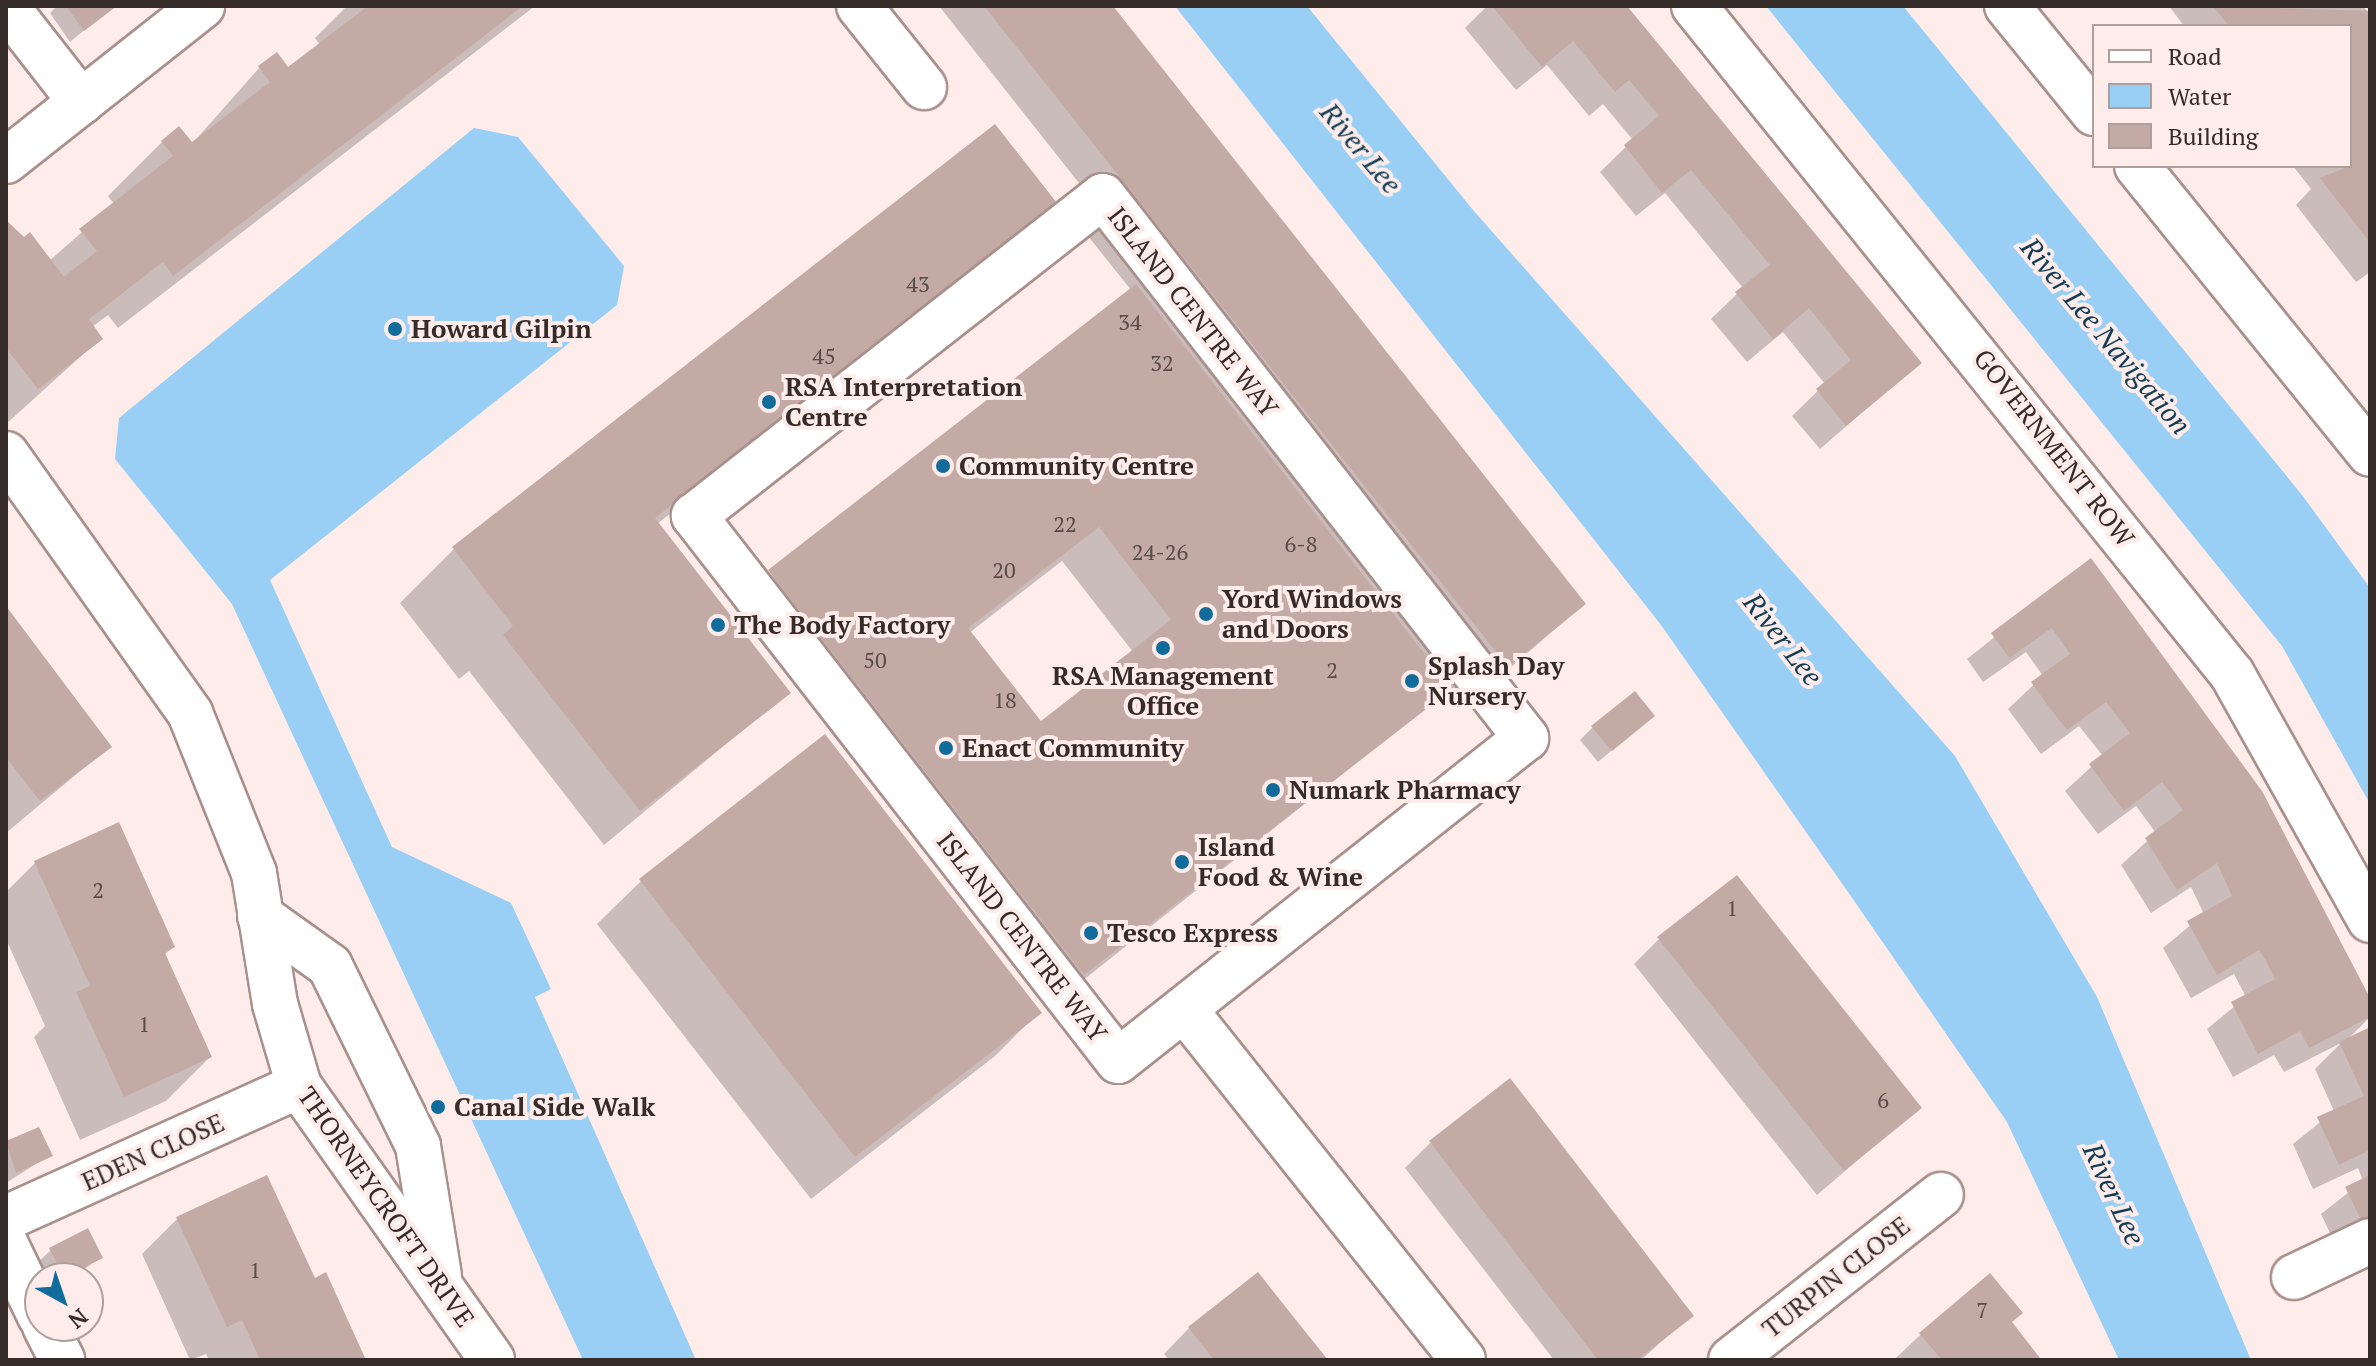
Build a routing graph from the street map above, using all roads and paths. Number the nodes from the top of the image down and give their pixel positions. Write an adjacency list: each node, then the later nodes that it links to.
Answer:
1 (6, 6): 7 (street)
2 (202, 6): 7 (street)
3 (859, 6): 6 (street)
4 (1694, 6): 14 (street, GOVERNMENT ROW)
5 (2007, 6): 8 (street)
6 (924, 87)
7 (81, 102): 9 (street)
8 (2092, 111)
9 (6, 161)
10 (2139, 168): 12 (street)
11 (6, 454): 13 (street, THORNEYCROFT DRIVE)
12 (2370, 454)
13 (260, 916): 16 (street, THORNEYCROFT DRIVE); 23 (street)
14 (2370, 920)
15 (1184, 1009): 15 (street, ISLAND CENTRE WAY); 27 (street)
16 (299, 1086): 18 (street, EDEN CLOSE); 23 (street, THORNEYCROFT DRIVE)
17 (1941, 1195): 28 (street, TURPIN CLOSE)
18 (6, 1218)
19 (2370, 1241): 21 (street)
20 (6, 1245): 22 (street)
21 (2294, 1277)
22 (24, 1283)
23 (440, 1284): 26 (street, THORNEYCROFT DRIVE)
24 (53, 1342): 25 (street)
25 (62, 1360)
26 (492, 1360)
27 (1463, 1360)
28 (1731, 1360)

